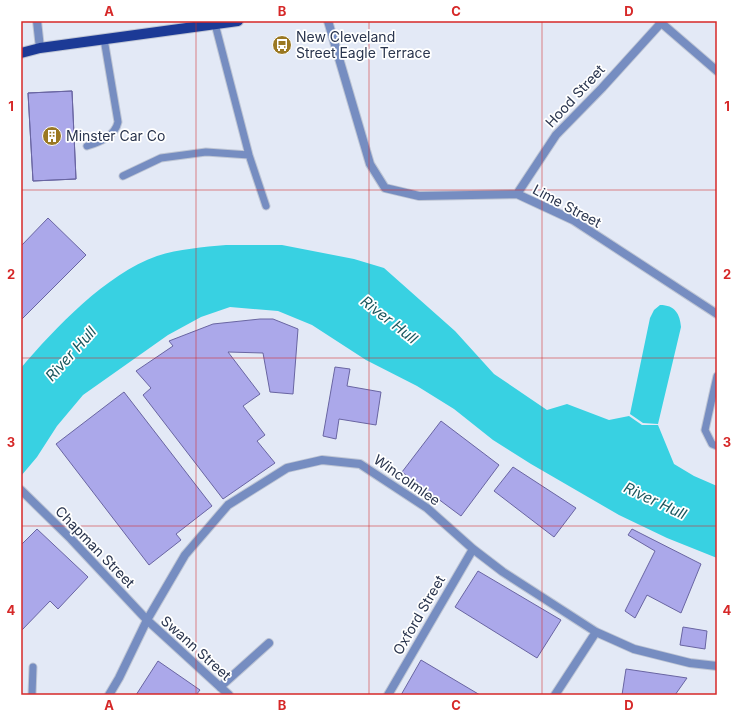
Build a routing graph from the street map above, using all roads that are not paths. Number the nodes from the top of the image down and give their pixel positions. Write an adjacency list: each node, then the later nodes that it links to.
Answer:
1 (37, 21): 7 (street)
2 (238, 21): 5 (main road)
3 (328, 21): 13 (street, Lime Street)
4 (660, 22): 9 (street); 13 (street, Hood Street)
5 (215, 24): 6 (main road); 11 (lane)
6 (104, 39): 7 (main road); 10 (lane)
7 (40, 48): 8 (main road)
8 (21, 53)
9 (717, 71)
10 (87, 146)
11 (249, 155): 12 (lane); 14 (lane)
12 (123, 176)
13 (517, 194): 15 (street, Lime Street)
14 (266, 206)
15 (717, 314)
16 (717, 376): 17 (lane)
17 (717, 446)
18 (22, 491): 20 (street, Chapman Street)
19 (473, 549): 20 (street, Wincolmlee); 21 (street, Wincolmlee); 29 (street, Oxford Street)
20 (147, 620): 25 (street, Swann Street); 27 (street, Wincolmlee)
21 (596, 632): 23 (street, Wincolmlee); 30 (street)
22 (269, 643): 25 (street)
23 (717, 666)
24 (33, 667): 26 (lane)
25 (220, 687): 28 (street, Swann Street)
26 (32, 695)
27 (109, 695)
28 (229, 695)
29 (388, 695)
30 (555, 695)

